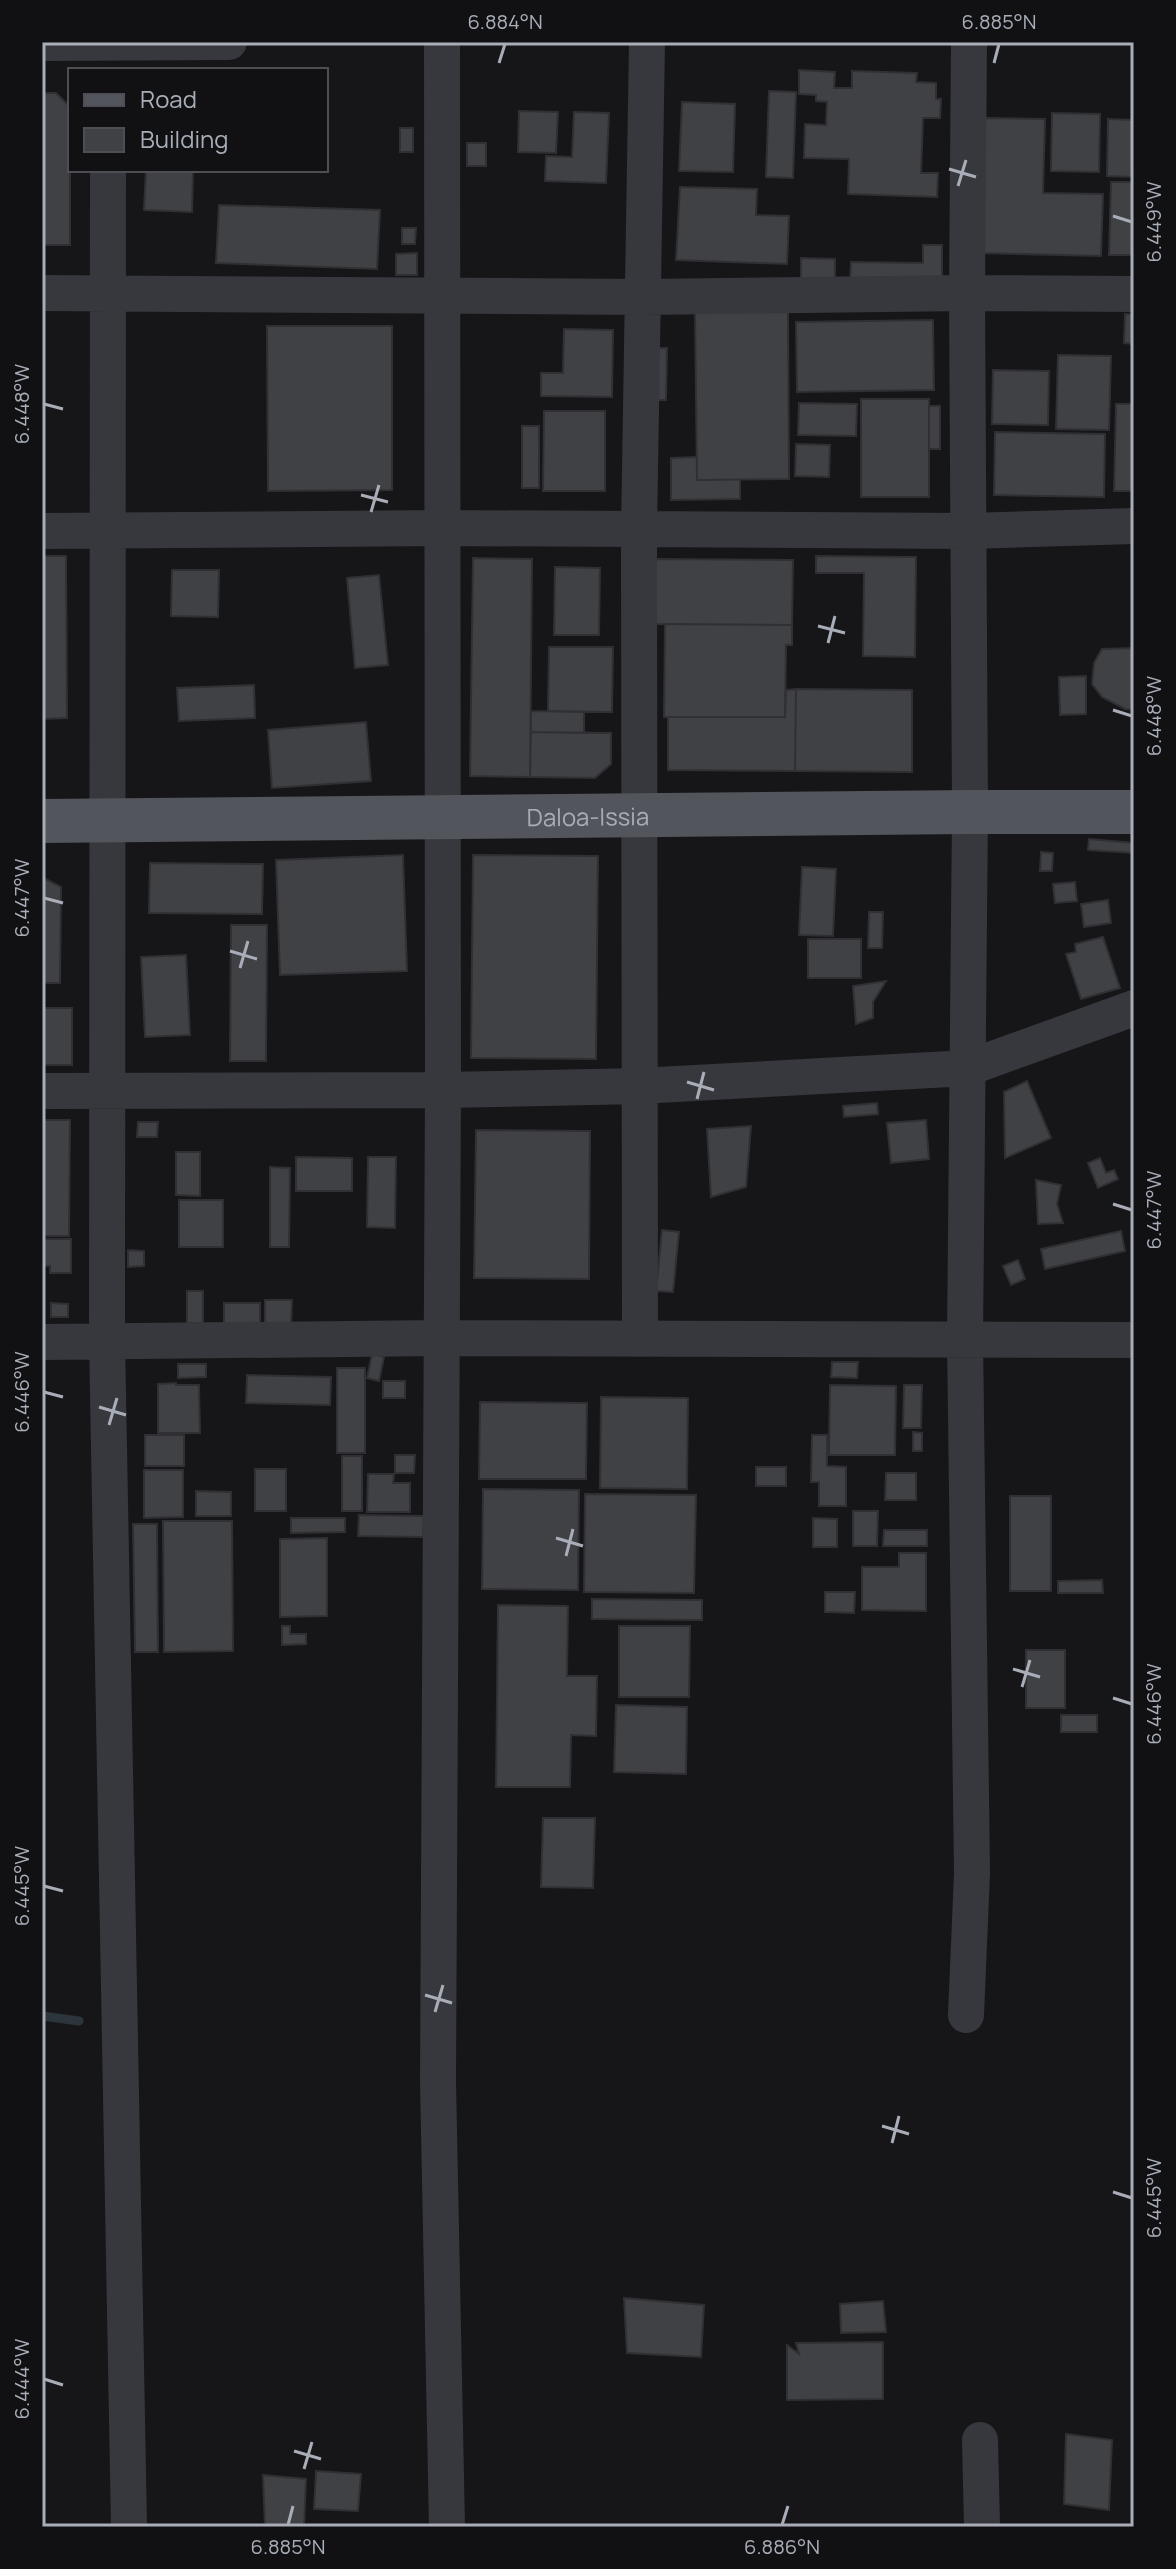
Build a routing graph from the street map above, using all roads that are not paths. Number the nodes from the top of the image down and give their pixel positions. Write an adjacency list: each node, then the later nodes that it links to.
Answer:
1 (229, 42): 6 (street)
2 (442, 42): 13 (street)
3 (647, 42): 14 (street)
4 (969, 42): 11 (street)
5 (42, 43): 6 (street)
6 (108, 43): 7 (street)
7 (108, 68)
8 (108, 172): 10 (street)
9 (42, 293): 10 (street)
10 (107, 293): 13 (street); 17 (street)
11 (967, 293): 12 (street); 14 (street); 20 (street)
12 (1134, 294)
13 (444, 297): 14 (street); 16 (street)
14 (643, 297): 19 (street)
15 (1134, 526): 20 (street)
16 (444, 528): 17 (street); 19 (street); 24 (street)
17 (107, 530): 18 (street); 26 (street)
18 (42, 531)
19 (639, 531): 20 (street); 23 (street)
20 (968, 531): 21 (street)
21 (970, 812): 22 (main road, Daloa-Issia); 23 (main road, Daloa-Issia); 28 (street)
22 (1134, 812)
23 (640, 815): 24 (main road, Daloa-Issia); 29 (street)
24 (443, 818): 26 (main road, Daloa-Issia); 30 (street)
25 (42, 821): 26 (main road, Daloa-Issia)
26 (107, 821): 32 (street)
27 (1134, 1008): 28 (street)
28 (968, 1068): 29 (street); 35 (street)
29 (639, 1086): 30 (street); 34 (street)
30 (443, 1090): 32 (street); 33 (street)
31 (42, 1091): 32 (street)
32 (106, 1091): 36 (street)
33 (442, 1338): 34 (street); 36 (street); 42 (street)
34 (640, 1339): 35 (street)
35 (965, 1339): 37 (street); 39 (street)
36 (107, 1340): 38 (street); 41 (street)
37 (1134, 1340)
38 (42, 1342)
39 (966, 2015)
40 (980, 2440): 43 (street)
41 (129, 2527)
42 (447, 2527)
43 (982, 2527)

